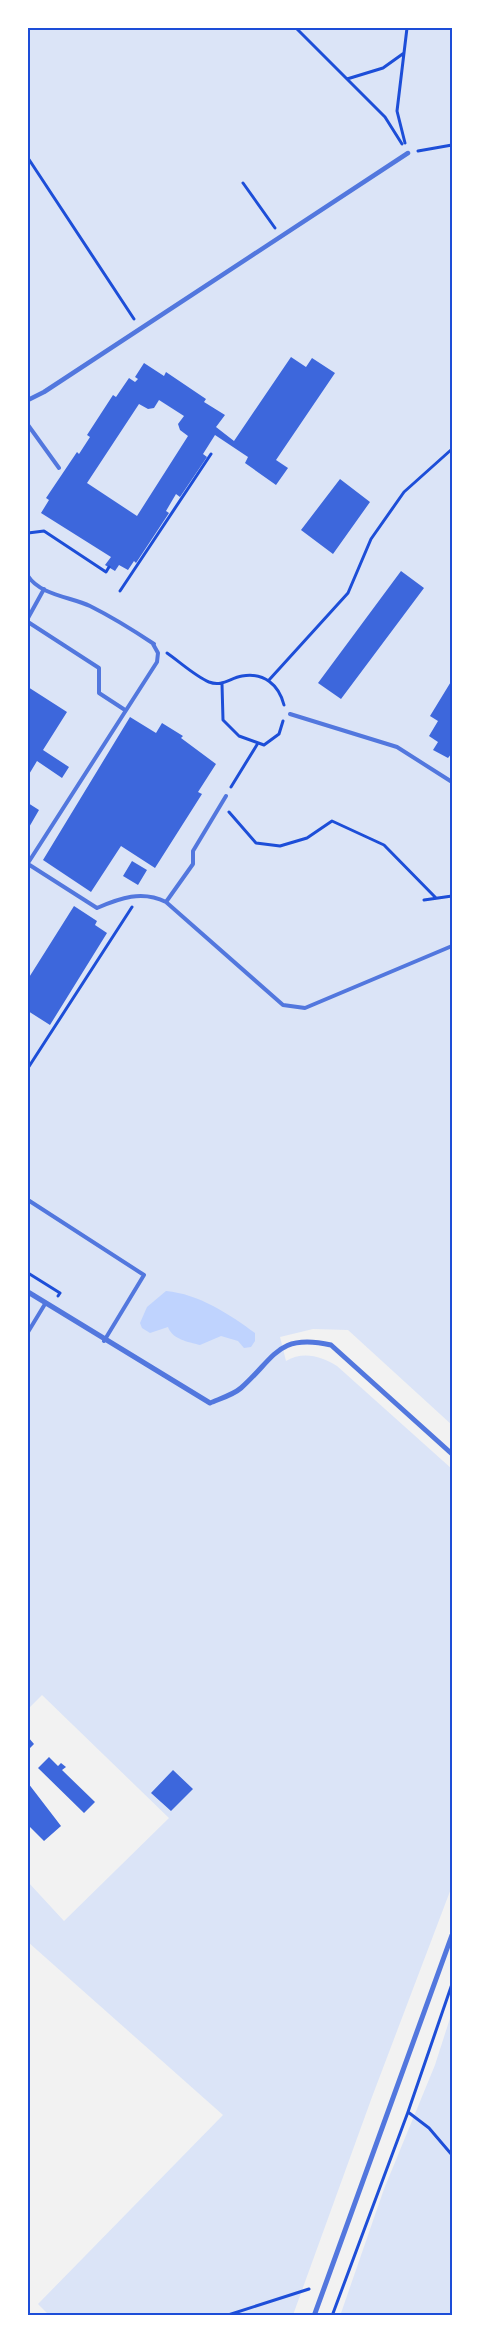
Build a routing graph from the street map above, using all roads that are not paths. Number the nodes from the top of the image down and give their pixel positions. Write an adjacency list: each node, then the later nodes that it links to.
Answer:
1 (408, 153): 2 (street)
2 (28, 400)
3 (28, 425): 4 (lane)
4 (58, 468)
5 (28, 576): 6 (lane)
6 (44, 589): 7 (lane); 8 (lane)
7 (28, 620): 10 (lane)
8 (153, 644): 9 (lane); 10 (lane)
9 (158, 647)
10 (125, 710): 14 (lane)
11 (290, 714): 12 (lane)
12 (452, 782)
13 (226, 796): 15 (lane)
14 (28, 864): 15 (lane)
15 (166, 902): 16 (lane)
16 (452, 946)
17 (28, 1200): 21 (lane)
18 (28, 1292): 19 (street)
19 (45, 1304): 20 (lane); 21 (street)
20 (28, 1332)
21 (104, 1341): 22 (street)
22 (452, 1454)
23 (452, 1935): 24 (street)
24 (314, 2316)

